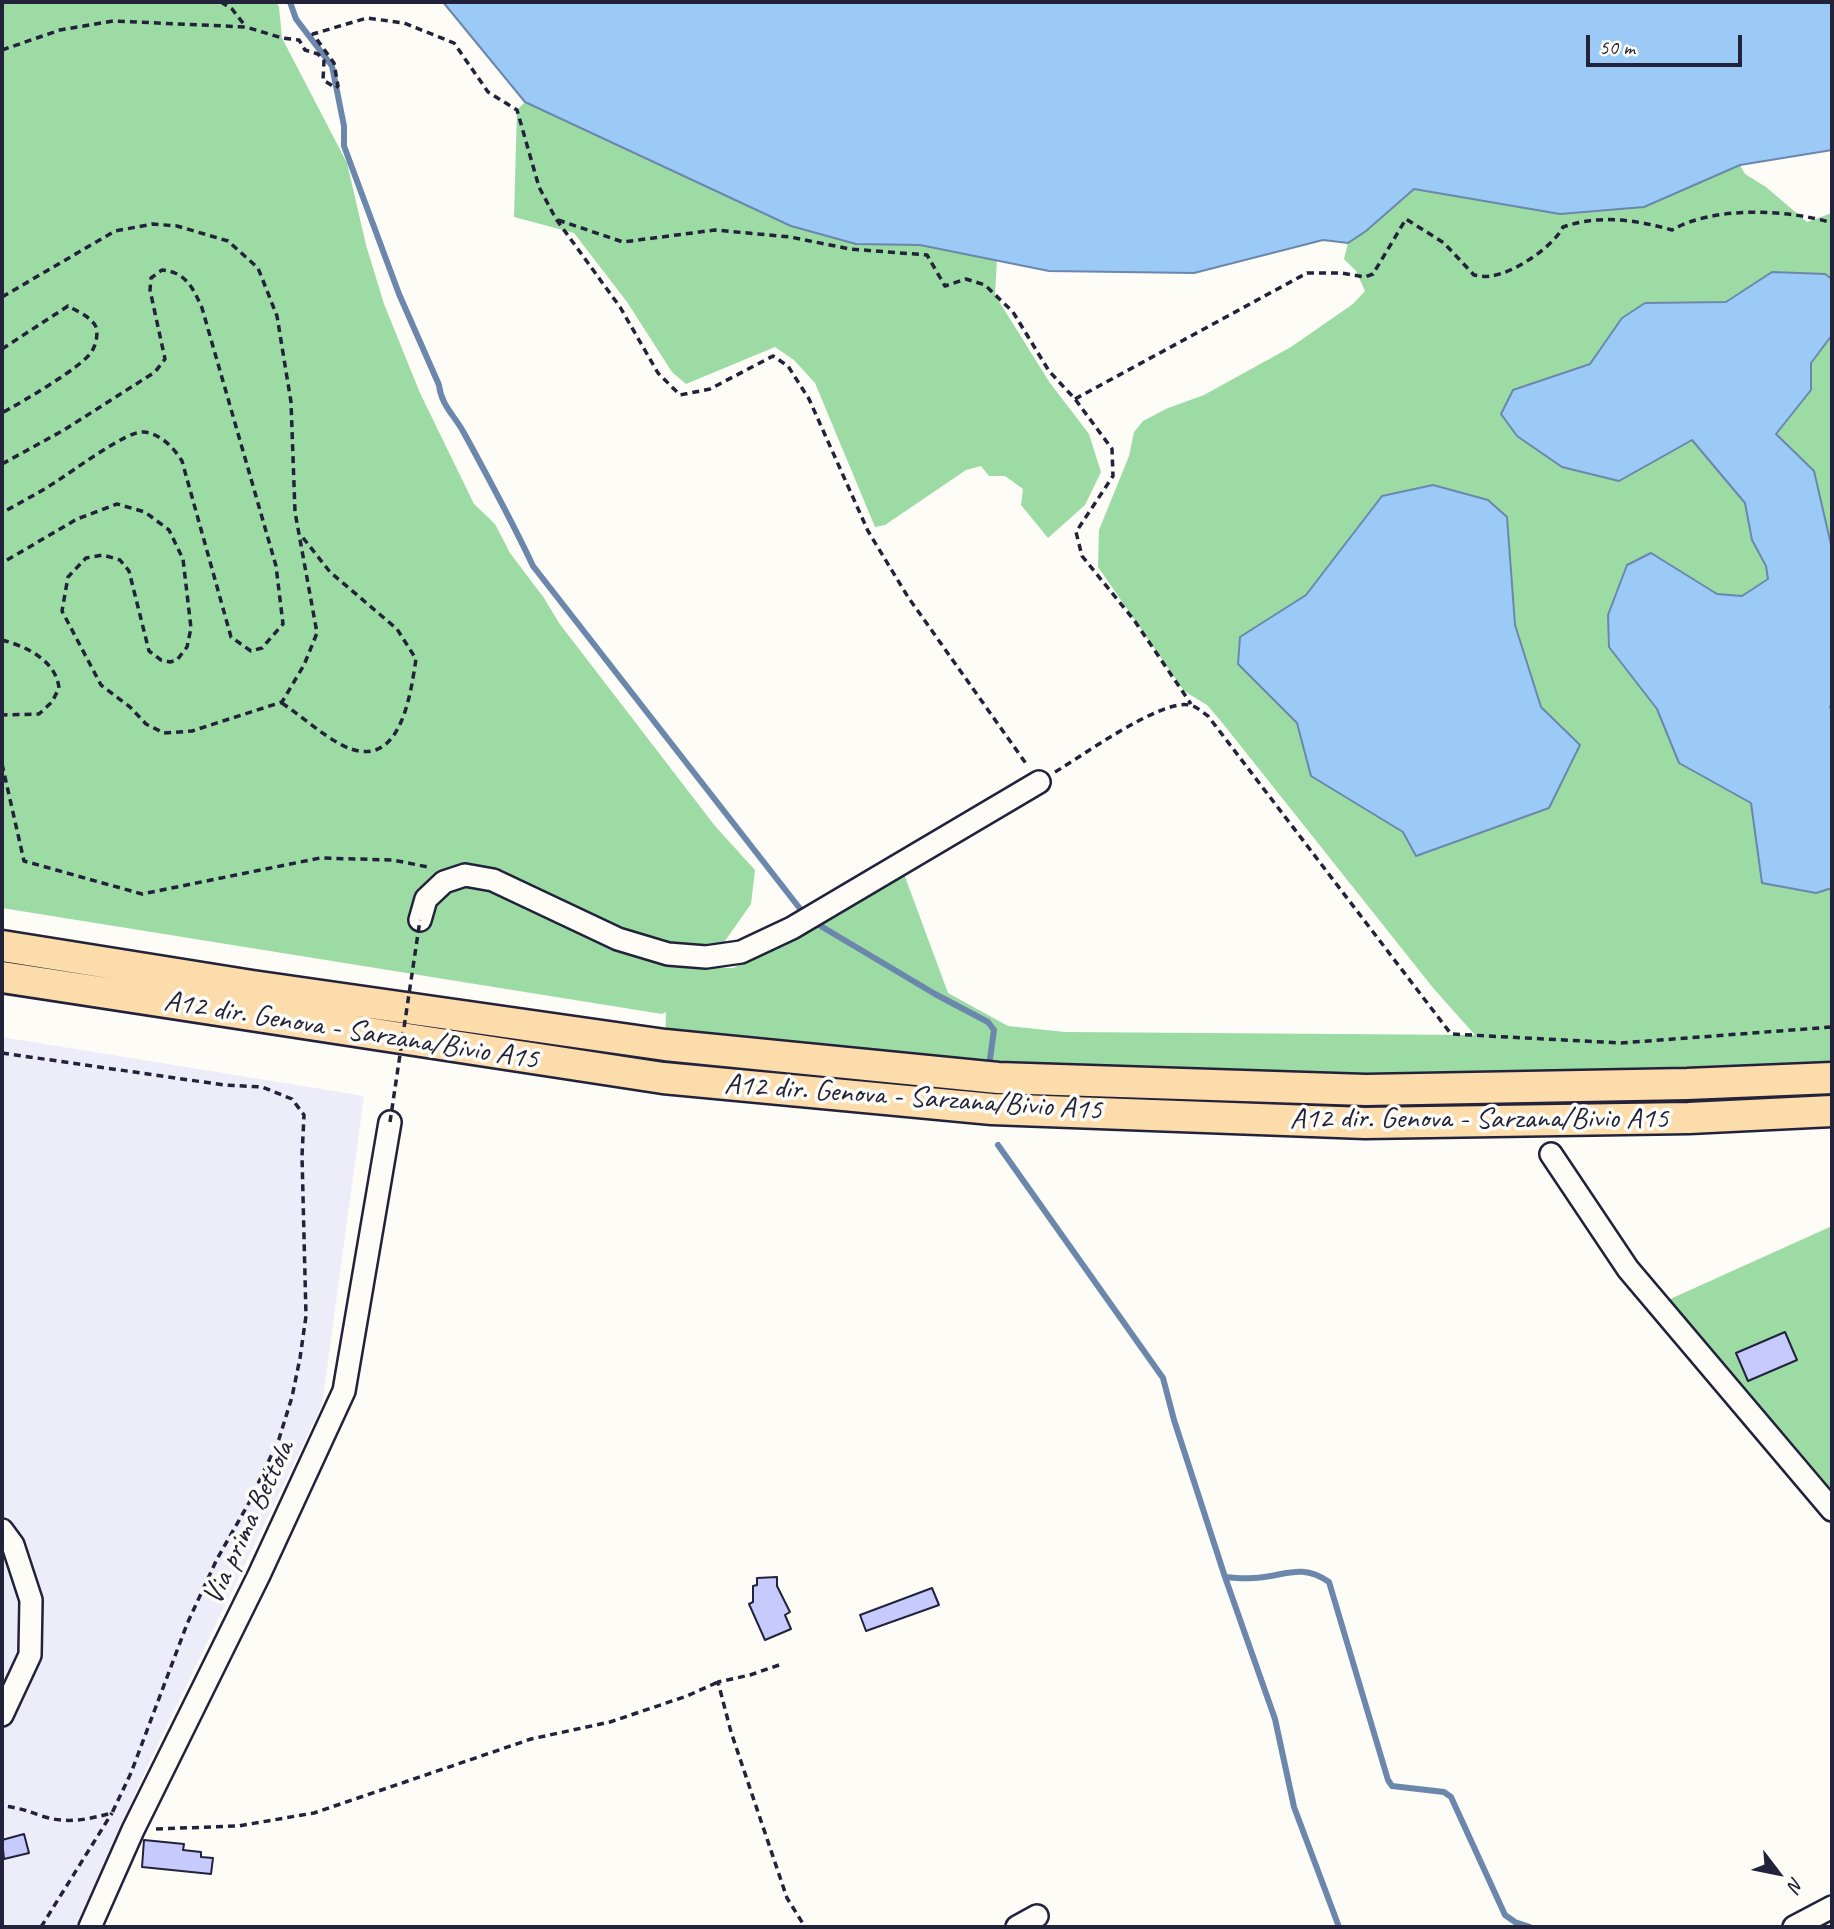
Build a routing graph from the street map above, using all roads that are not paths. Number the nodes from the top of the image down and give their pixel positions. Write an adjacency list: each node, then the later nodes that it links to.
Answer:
1 (1039, 782): 2 (street)
2 (420, 920)
3 (2, 946): 5 (highway)
4 (2, 978): 6 (highway, A12 dir. Genova - Sarzana/Bivio A15)
5 (1832, 1078)
6 (1832, 1111)
7 (390, 1122): 14 (street, Via prima Bettola)
8 (1550, 1154): 9 (street)
9 (1832, 1510)
10 (2, 1530): 11 (street)
11 (2, 1714)
12 (1832, 1908): 16 (street)
13 (1037, 1916): 15 (street)
14 (90, 1927)
15 (1017, 1927)
16 (1794, 1927)

